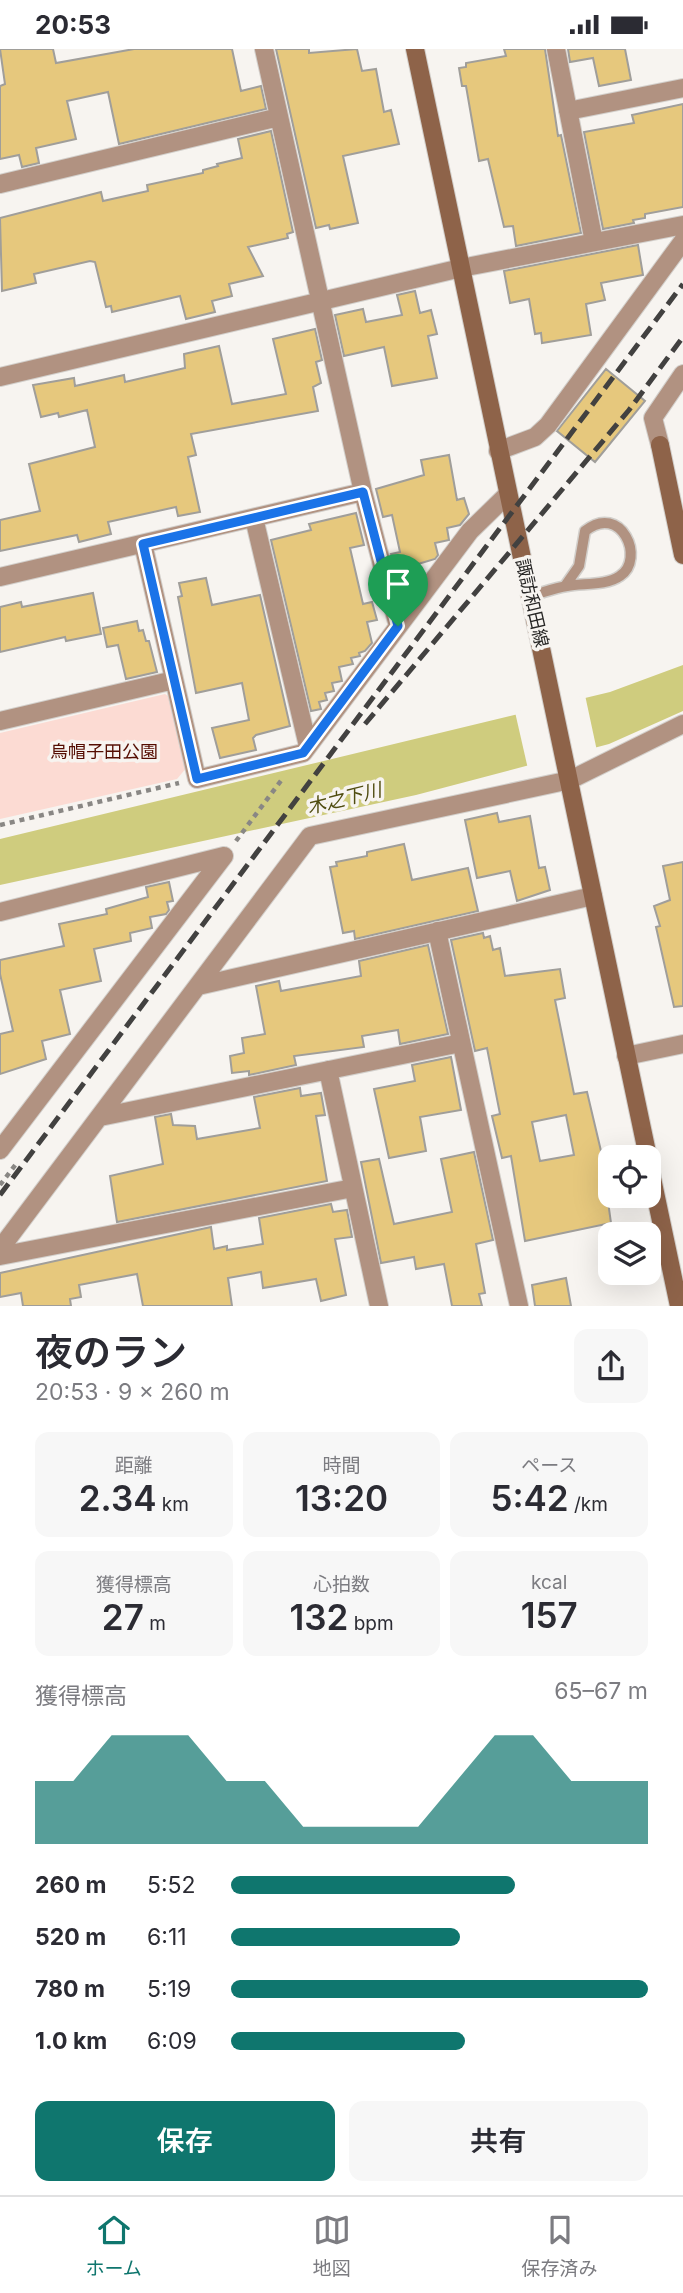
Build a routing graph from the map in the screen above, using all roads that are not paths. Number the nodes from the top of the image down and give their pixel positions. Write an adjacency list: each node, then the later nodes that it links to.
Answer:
1 (264, 49): 6 (street)
2 (415, 49): 11 (street, 諏訪和田線)
3 (556, 49): 5 (street)
4 (683, 87): 5 (street)
5 (568, 111): 10 (street)
6 (279, 117): 7 (street); 12 (street)
7 (0, 184)
8 (683, 225): 10 (street)
9 (683, 241): 15 (street)
10 (594, 242): 11 (street)
11 (461, 268): 12 (street); 15 (street, 諏訪和田線)
12 (321, 301): 14 (street); 16 (street)
13 (683, 374): 20 (street)
14 (0, 377)
15 (498, 451): 17 (street, 諏訪和田線)
16 (363, 492): 18 (street); 24 (street)
17 (507, 495): 23 (street, 諏訪和田線); 24 (street)
18 (254, 518): 19 (street); 28 (street)
19 (143, 544): 21 (street); 25 (street)
20 (683, 555)
21 (0, 577)
22 (565, 586): 22 (lane); 23 (lane)
23 (530, 596): 29 (street, 諏訪和田線)
24 (398, 626): 28 (street)
25 (174, 680): 26 (street); 28 (street)
26 (0, 721)
27 (683, 724): 29 (street)
28 (308, 746)
29 (568, 773): 30 (street, 諏訪和田線); 33 (street)
30 (593, 896): 32 (street); 36 (street, 諏訪和田線)
31 (0, 912): 40 (street)
32 (437, 931): 33 (street); 34 (street)
33 (198, 986): 38 (street)
34 (461, 1043): 37 (street); 46 (street)
35 (683, 1044): 36 (street)
36 (626, 1056): 39 (street, 諏訪和田線)
37 (328, 1070): 38 (street); 41 (street)
38 (100, 1117): 43 (street)
39 (645, 1145)
40 (0, 1150)
41 (353, 1188): 44 (street); 45 (street)
42 (658, 1208): 47 (street)
43 (0, 1249)
44 (0, 1257)
45 (379, 1306)
46 (519, 1306)
47 (679, 1306)

